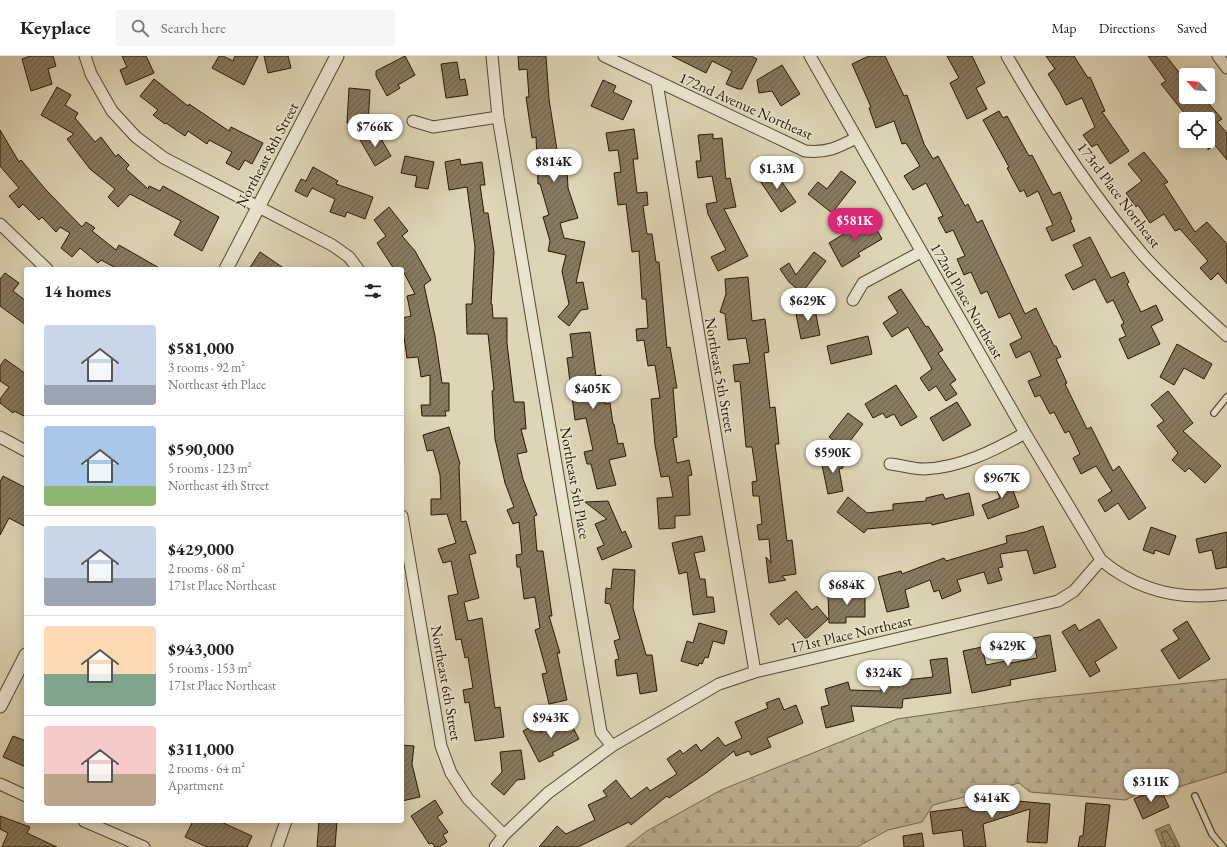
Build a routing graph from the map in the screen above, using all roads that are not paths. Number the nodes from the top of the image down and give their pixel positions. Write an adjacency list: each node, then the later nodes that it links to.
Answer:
1 (85, 56): 13 (street)
2 (337, 56): 13 (street, Northeast 8th Street)
3 (492, 56): 10 (street, Northeast 5th Place)
4 (604, 56): 9 (street, 172nd Avenue Northeast)
5 (810, 56): 12 (street, 172nd Place Northeast)
6 (1007, 56): 20 (street, 173rd Place Northeast)
7 (1218, 56): 8 (street)
8 (1227, 68)
9 (658, 83): 12 (street, 172nd Avenue Northeast); 31 (street, Northeast 5th Street)
10 (498, 117): 11 (street); 33 (street, Northeast 5th Place)
11 (413, 121)
12 (856, 138): 15 (street, 172nd Place Northeast)
13 (258, 207): 17 (street, Northeast 8th Street); 18 (street)
14 (0, 224): 16 (street)
15 (921, 252): 19 (street); 23 (street, 172nd Place Northeast)
16 (44, 267)
17 (227, 267)
18 (357, 267)
19 (853, 300)
20 (1227, 336)
21 (1227, 397): 22 (lane)
22 (1214, 413)
23 (1026, 433): 26 (street); 28 (street, 172nd Place Northeast)
24 (0, 437): 25 (street)
25 (24, 450)
26 (890, 464)
27 (404, 528): 39 (street, Northeast 6th Street)
28 (1101, 560): 29 (street); 31 (street, 171st Place Northeast)
29 (1227, 594)
30 (24, 659): 32 (street)
31 (755, 672): 33 (street, 171st Place Northeast)
32 (0, 706)
33 (612, 746): 39 (street, 171st Place Northeast)
34 (0, 784): 35 (street)
35 (24, 795)
36 (1194, 796): 43 (lane)
37 (89, 823): 40 (street)
38 (285, 823): 41 (street)
39 (504, 835): 42 (street)
40 (144, 847)
41 (277, 847)
42 (495, 847)
43 (1223, 847)

